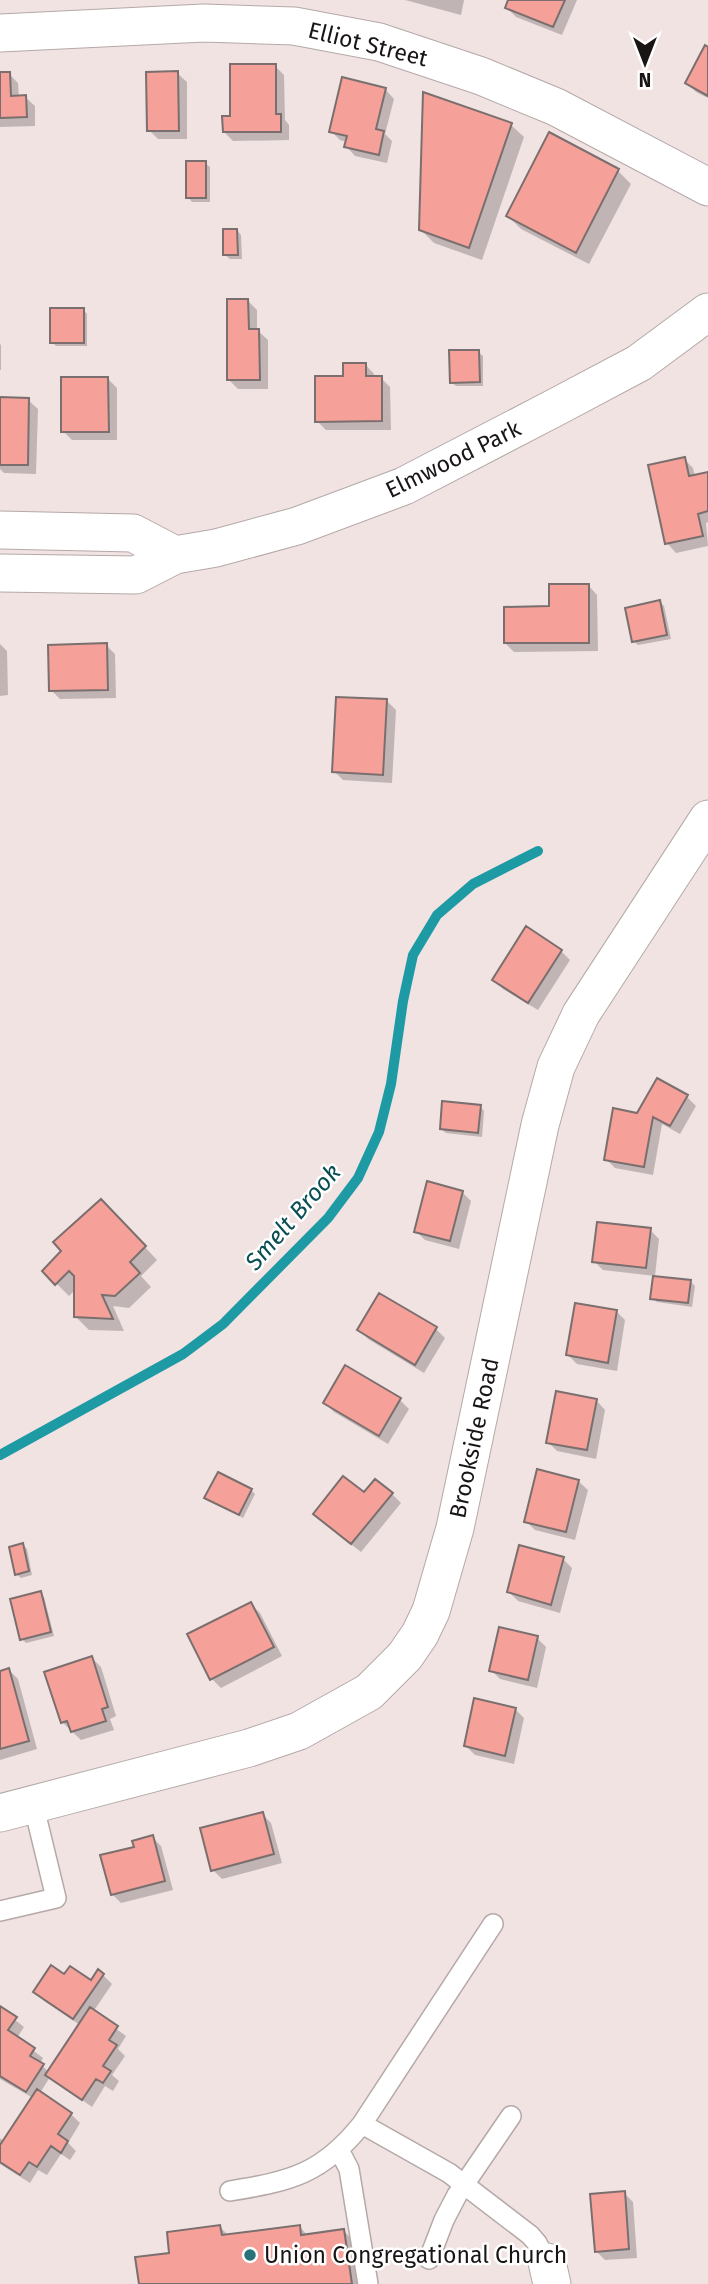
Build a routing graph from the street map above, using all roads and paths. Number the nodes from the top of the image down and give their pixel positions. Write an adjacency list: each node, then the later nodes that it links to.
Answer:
1 (0, 33): 2 (street, Elliot Street)
2 (708, 187)
3 (708, 312): 5 (street, Elmwood Park)
4 (0, 530): 5 (street)
5 (175, 555): 6 (street, Elmwood Park)
6 (0, 573)
7 (708, 819): 8 (street, Brookside Road)
8 (17, 1808): 9 (lane)
9 (0, 1911)
10 (493, 1924): 12 (lane)
11 (511, 2116): 14 (lane)
12 (362, 2124): 13 (lane); 14 (lane)
13 (339, 2150): 15 (lane); 18 (lane)
14 (464, 2184): 16 (lane); 17 (lane)
15 (230, 2191)
16 (429, 2259)
17 (549, 2273)
18 (368, 2284)

